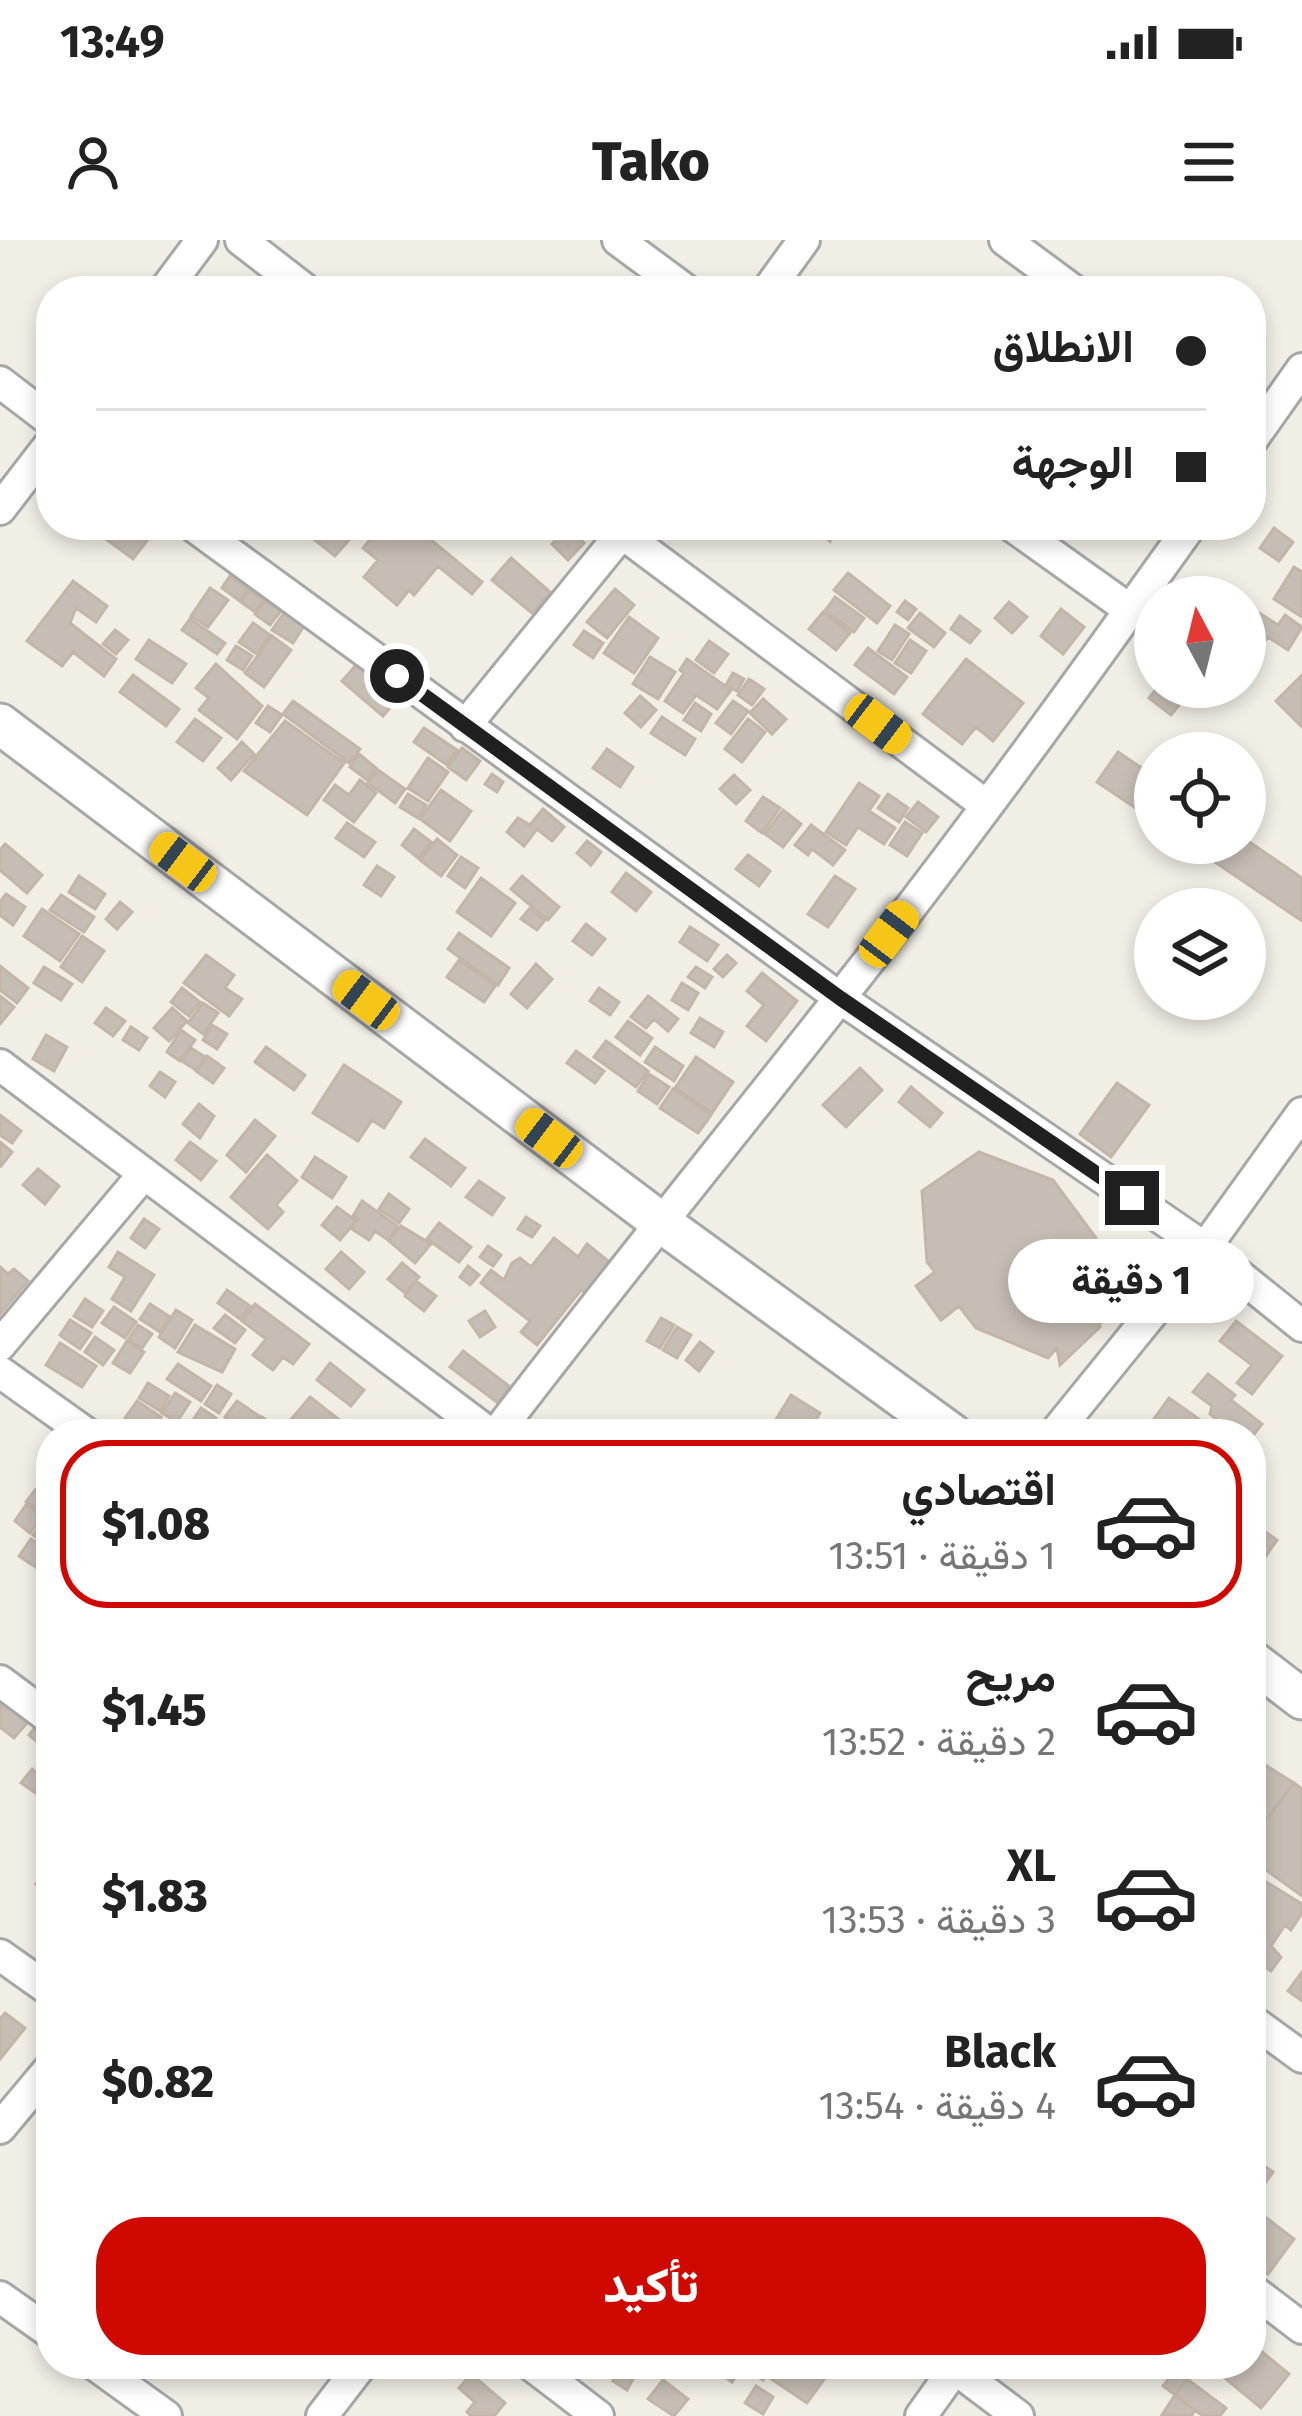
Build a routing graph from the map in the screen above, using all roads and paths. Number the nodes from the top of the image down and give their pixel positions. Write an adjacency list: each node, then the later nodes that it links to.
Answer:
1 (202, 240): 6 (street)
2 (241, 240): 7 (street)
3 (618, 240): 8 (street)
4 (804, 240): 9 (street)
5 (1005, 240): 10 (street)
6 (175, 276)
7 (288, 276)
8 (667, 276)
9 (778, 276)
10 (1053, 276)
11 (1302, 369): 14 (street)
12 (0, 382): 13 (street)
13 (36, 410)
14 (1266, 416)
15 (36, 462): 16 (street)
16 (0, 509)
17 (212, 540): 24 (street)
18 (608, 540): 24 (street)
19 (631, 540): 25 (street)
20 (1032, 540): 22 (street)
21 (1180, 540): 22 (street)
22 (1130, 610): 25 (street)
23 (0, 724): 30 (street)
24 (465, 726): 26 (street)
25 (987, 806): 26 (street)
26 (840, 998): 30 (street); 31 (street)
27 (0, 1065): 29 (street)
28 (1302, 1113): 31 (street)
29 (143, 1175): 33 (street); 36 (street)
30 (659, 1221): 37 (street); 38 (street)
31 (1205, 1248): 32 (street); 39 (street)
32 (1302, 1326)
33 (0, 1345)
34 (0, 1372): 35 (street)
35 (66, 1419)
36 (473, 1419)
37 (505, 1419)
38 (931, 1419)
39 (1066, 1419)
40 (1266, 1671): 42 (street)
41 (0, 1681): 43 (street)
42 (1302, 1699)
43 (36, 1708)
44 (0, 1955): 45 (street)
45 (36, 1980)
46 (1266, 2031): 47 (street)
47 (1302, 2057)
48 (36, 2085): 49 (street)
49 (0, 2128)
50 (0, 2296): 52 (street)
51 (1266, 2300): 53 (street)
52 (36, 2322)
53 (1302, 2328)
54 (115, 2379): 59 (street)
55 (350, 2379): 60 (street)
56 (550, 2379): 61 (street)
57 (945, 2379): 62 (street)
58 (971, 2379): 63 (street)
59 (166, 2416)
60 (322, 2416)
61 (598, 2416)
62 (920, 2416)
63 (1018, 2416)

